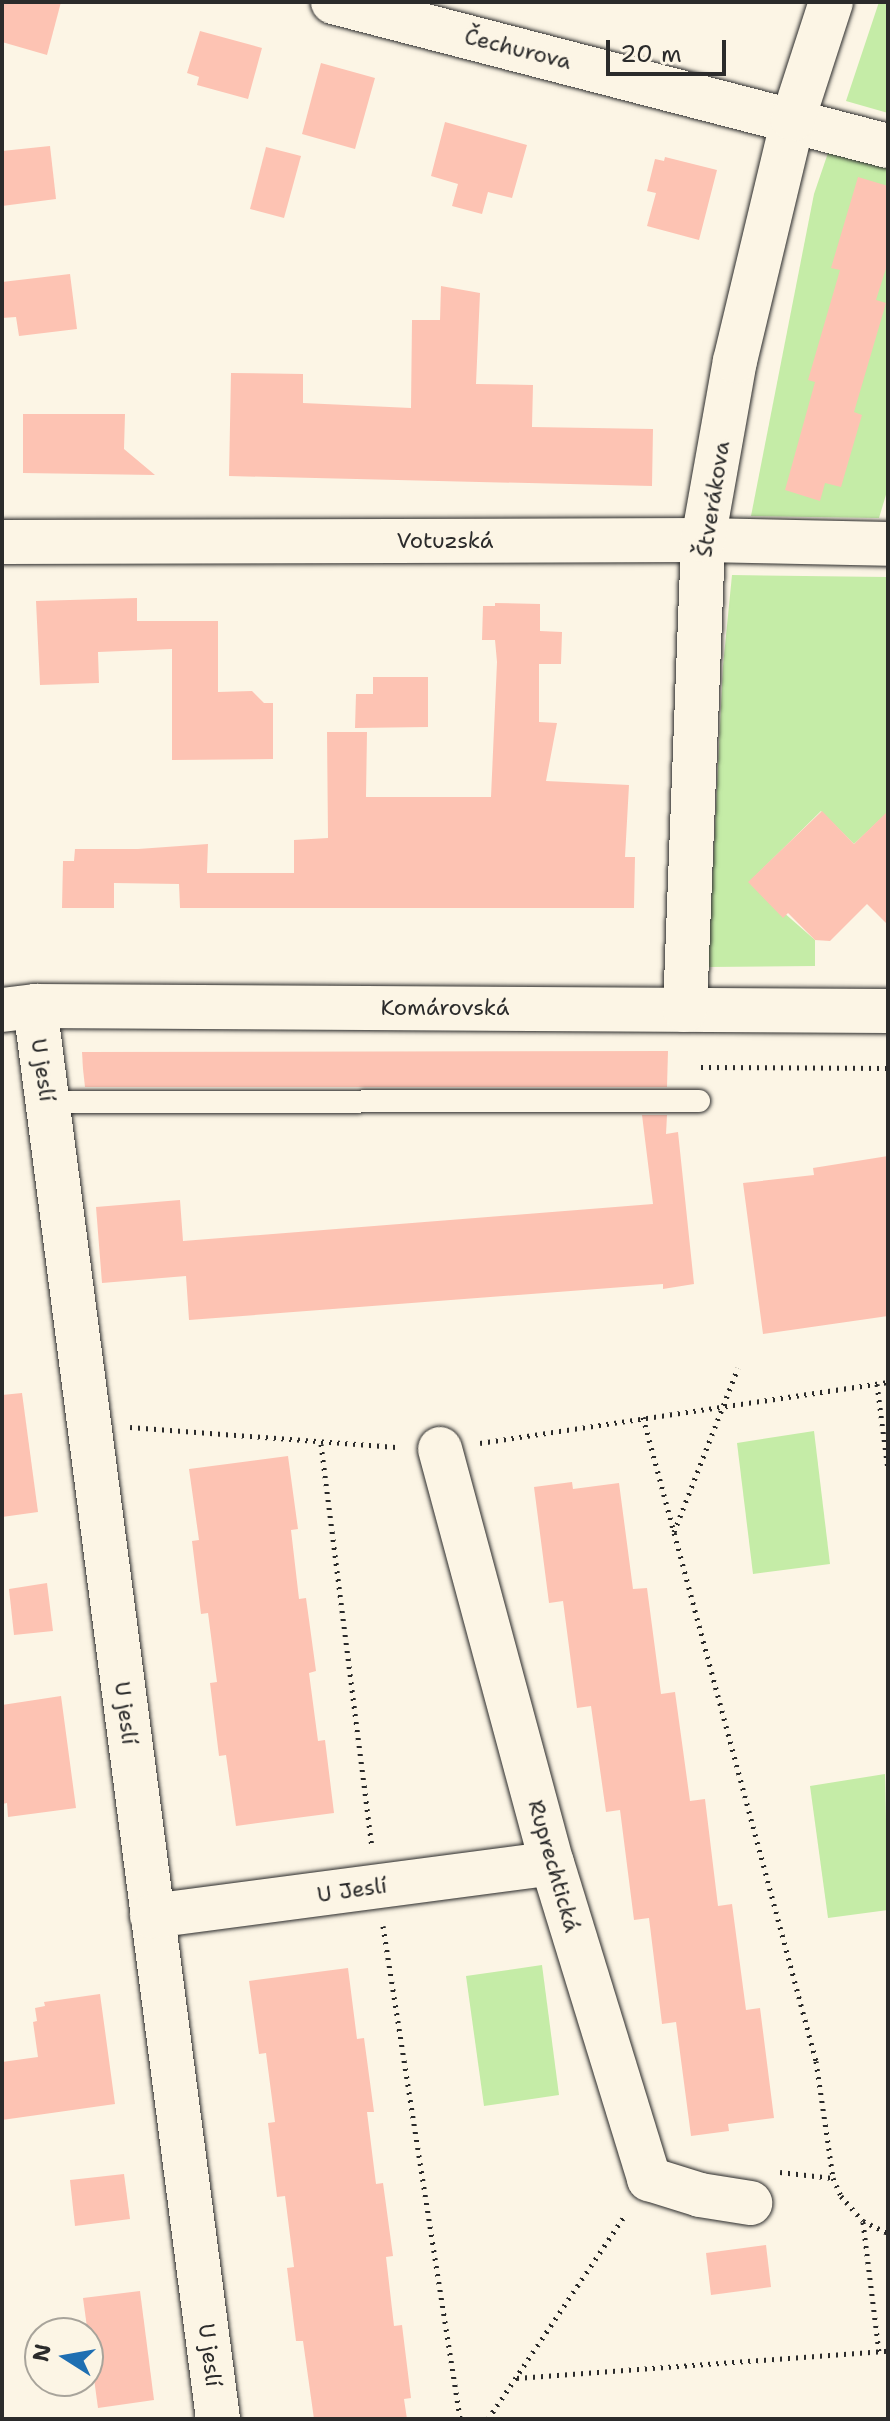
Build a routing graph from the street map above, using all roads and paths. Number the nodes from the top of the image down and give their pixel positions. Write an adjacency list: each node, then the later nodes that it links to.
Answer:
1 (333, 2): 3 (street, Čechurova)
2 (831, 2): 3 (street, Štverákova)
3 (793, 119): 4 (street, Čechurova); 5 (street, Štverákova)
4 (888, 146)
5 (703, 540): 6 (street, Votuzská); 7 (street, Votuzská); 9 (street, Štverákova)
6 (2, 542)
7 (888, 544)
8 (18, 1008): 9 (street, Komárovská); 14 (street, U jeslí)
9 (685, 1010): 10 (street, Komárovská)
10 (888, 1011)
11 (694, 1067): 12 (path)
12 (888, 1068)
13 (699, 1101): 14 (lane)
14 (48, 1102): 20 (street, U jeslí)
15 (738, 1368): 18 (path)
16 (888, 1382): 17 (path)
17 (877, 1384): 18 (path); 23 (path)
18 (727, 1404): 19 (path); 24 (path)
19 (643, 1417): 22 (path); 24 (path)
20 (89, 1423): 21 (path); 27 (street, U jeslí)
21 (321, 1444): 22 (path); 26 (path)
22 (440, 1449): 25 (street, Ruprechtická)
23 (888, 1470)
24 (674, 1533): 28 (path)
25 (552, 1863): 26 (street, U Jeslí); 29 (street, Ruprechtická)
26 (377, 1887): 27 (street, U Jeslí); 37 (path)
27 (152, 1916): 36 (street, U jeslí)
28 (833, 2178): 30 (path); 31 (path)
29 (649, 2179): 30 (street); 35 (path)
30 (762, 2187)
31 (863, 2221): 32 (path); 34 (path)
32 (888, 2233)
33 (888, 2351): 34 (path)
34 (879, 2352): 35 (path)
35 (516, 2378): 38 (path)
36 (218, 2419)
37 (460, 2419)
38 (488, 2419)

